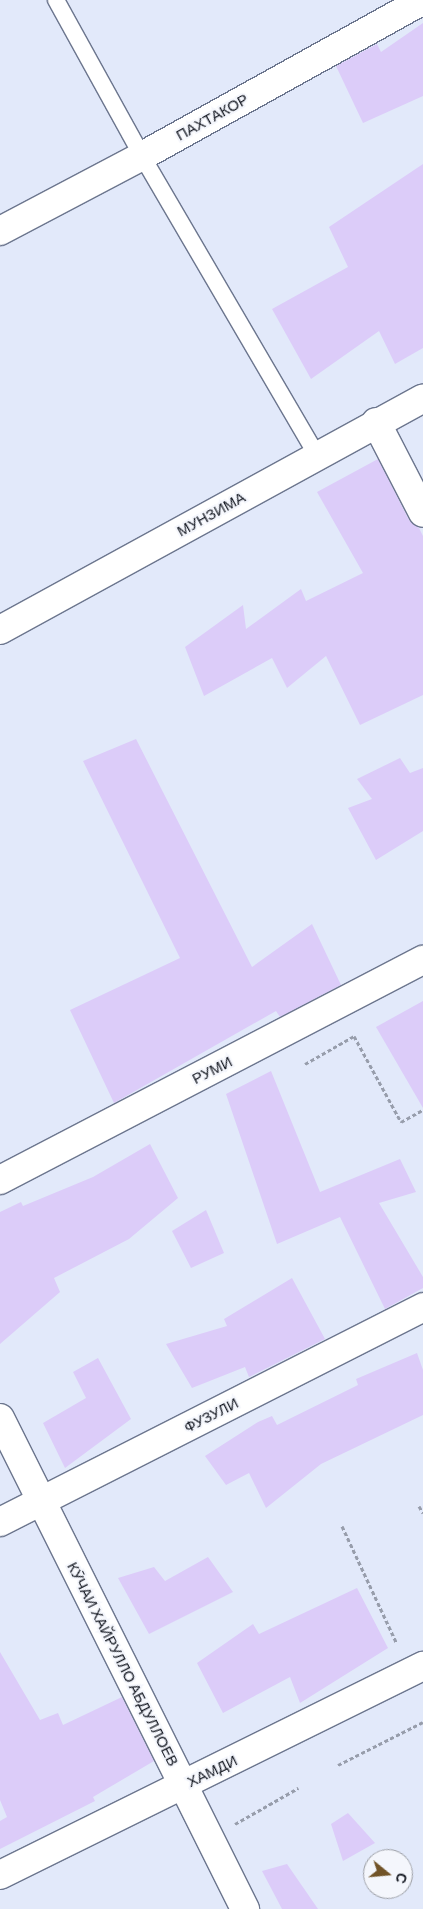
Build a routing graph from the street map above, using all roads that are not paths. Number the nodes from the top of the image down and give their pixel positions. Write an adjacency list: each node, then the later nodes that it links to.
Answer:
1 (56, 0): 3 (lane)
2 (423, 0): 3 (street, ПАХТАКОР)
3 (142, 156): 4 (street, ПАХТАКОР); 7 (lane)
4 (0, 231)
5 (423, 398): 6 (street, МУНЗИМА)
6 (376, 422): 7 (street, МУНЗИМА); 8 (street)
7 (318, 456): 9 (street, МУНЗИМА)
8 (423, 513)
9 (0, 630)
10 (423, 960): 11 (street, РУМИ)
11 (0, 1180)
12 (423, 1308): 14 (street, ФУЗУЛИ)
13 (0, 1418): 14 (street, КӮЧАИ ХАЙРУЛЛО АБДУЛЛОЕВ)
14 (42, 1501): 15 (street, ФУЗУЛИ); 17 (street, КӮЧАИ ХАЙРУЛЛО АБДУЛЛОЕВ)
15 (0, 1522)
16 (423, 1666): 17 (street, ХАМДИ)
17 (183, 1785): 18 (street, ХАМДИ); 19 (street, КӮЧАИ ХАЙРУЛЛО АБДУЛЛОЕВ)
18 (0, 1875)
19 (245, 1909)

